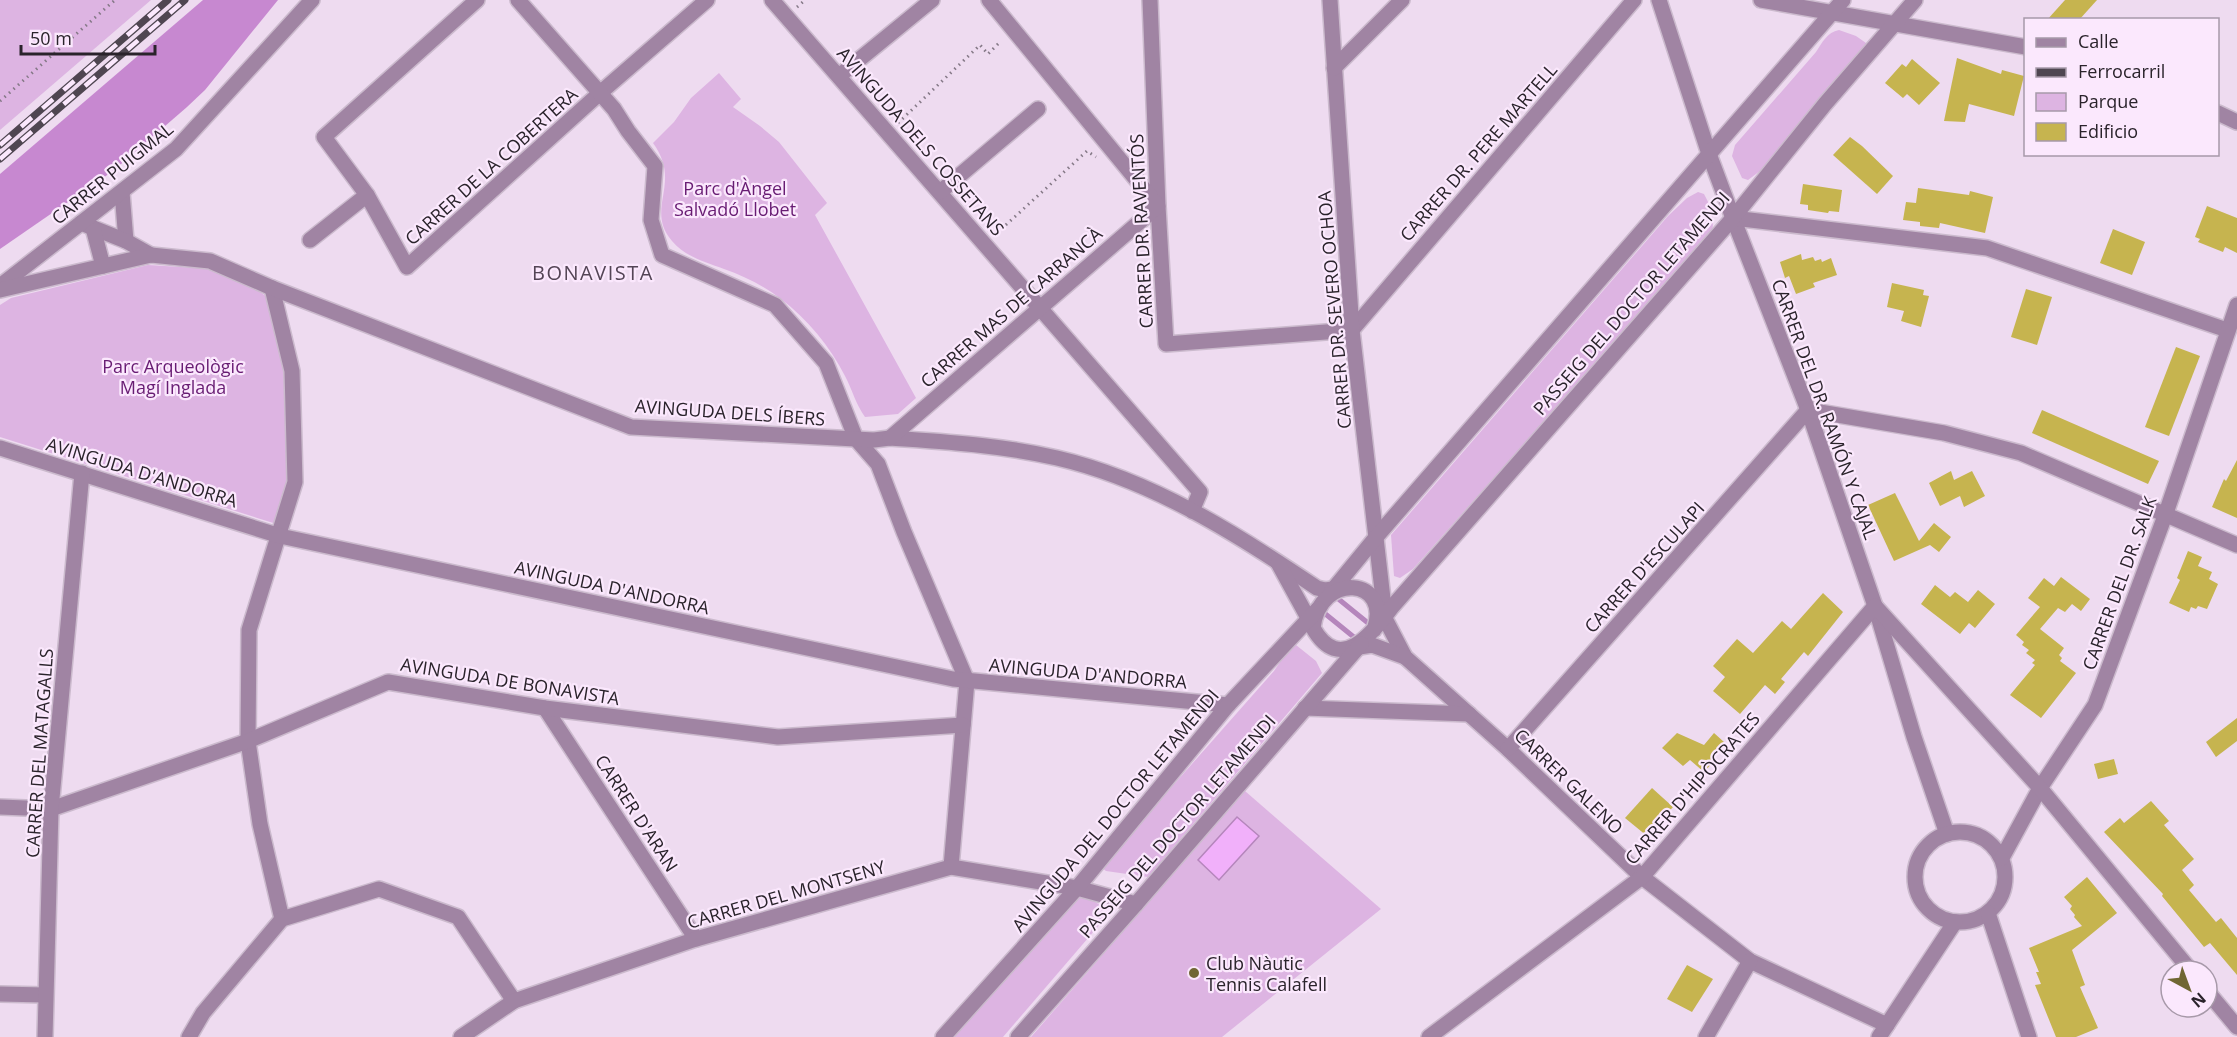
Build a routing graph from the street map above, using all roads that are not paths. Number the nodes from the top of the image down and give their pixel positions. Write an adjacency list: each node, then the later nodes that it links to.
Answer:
1 (312, 0): 26 (street, CARRER PUIGMAL)
2 (477, 0): 28 (street)
3 (518, 0): 21 (street)
4 (707, 0): 21 (street, CARRER DE LA COBERTERA)
5 (772, 0): 20 (street, AVINGUDA DELS COSSETANS)
6 (932, 0): 20 (street)
7 (989, 0): 29 (street)
8 (1150, 0): 29 (street, CARRER DR. RAVENTÓS)
9 (1330, 0): 19 (street, CARRER DR. SEVERO OCHOA)
10 (1402, 0): 19 (street)
11 (1634, 0): 40 (street, CARRER DR. PERE MARTELL)
12 (1659, 0): 25 (street, CARRER DEL DR. RAMÓN Y CAJAL)
13 (1761, 0): 16 (street)
14 (1843, 0): 16 (street)
15 (1915, 0): 17 (street, PASSEIG DEL DOCTOR LETAMENDI)
16 (1831, 14): 17 (street); 25 (street)
17 (1894, 23): 18 (street); 30 (street, PASSEIG DEL DOCTOR LETAMENDI)
18 (2024, 47)
19 (1334, 68): 40 (street, CARRER DR. SEVERO OCHOA)
20 (839, 76): 27 (street, AVINGUDA DELS COSSETANS)
21 (600, 93): 28 (street, CARRER DE LA COBERTERA); 44 (street)
22 (1038, 109): 27 (street)
23 (2219, 114): 24 (street)
24 (2237, 122)
25 (1709, 154): 30 (street, CARRER DEL DR. RAMÓN Y CAJAL); 50 (street)
26 (122, 192): 31 (street, CARRER PUIGMAL); 33 (street)
27 (940, 192): 39 (street, AVINGUDA DELS COSSETANS)
28 (367, 195): 32 (street)
29 (1158, 206): 39 (street, CARRER MAS DE CARRANCÀ); 40 (street, CARRER DR. RAVENTÓS)
30 (1733, 218): 41 (street); 42 (street, CARRER DEL DR. RAMÓN Y CAJAL); 56 (street, PASSEIG DEL DOCTOR LETAMENDI)
31 (87, 226): 33 (street, AVINGUDA DELS ÍBERS); 35 (street); 36 (street, CARRER PUIGMAL)
32 (310, 240)
33 (126, 241): 34 (street, AVINGUDA DELS ÍBERS)
34 (151, 255): 35 (street, AVINGUDA DELS ÍBERS); 37 (street, AVINGUDA DELS ÍBERS)
35 (103, 266): 36 (street, AVINGUDA DELS ÍBERS)
36 (0, 288)
37 (272, 288): 44 (street, AVINGUDA DELS ÍBERS); 49 (street)
38 (2237, 305): 41 (street, CARRER DEL DR. SALK)
39 (1041, 307): 43 (street, CARRER MAS DE CARRANCÀ); 47 (street, AVINGUDA DELS COSSETANS)
40 (1352, 330): 50 (street, CARRER DR. SEVERO OCHOA)
41 (2227, 330): 48 (street, CARRER DEL DR. SALK)
42 (1808, 410): 48 (street); 55 (street, CARRER DEL DR. RAMÓN Y CAJAL); 67 (street, CARRER D'ESCULAPI)
43 (890, 438): 44 (street, AVINGUDA DELS ÍBERS); 47 (street, AVINGUDA DELS ÍBERS)
44 (856, 439): 60 (street)
45 (0, 448): 46 (street, AVINGUDA D'ANDORRA)
46 (82, 473): 49 (street, AVINGUDA D'ANDORRA); 70 (street, CARRER DEL MATAGALLS)
47 (1192, 511): 52 (street, AVINGUDA DELS ÍBERS)
48 (2166, 513): 51 (street); 68 (street, CARRER DEL DR. SALK)
49 (280, 536): 60 (street, AVINGUDA D'ANDORRA); 66 (street)
50 (1377, 536): 53 (street); 56 (street, CARRER DR. SEVERO OCHOA)
51 (2237, 545)
52 (1277, 561): 53 (street, AVINGUDA DELS ÍBERS); 57 (street)
53 (1337, 590): 54 (street); 57 (street)
54 (1372, 598): 56 (street, CARRER GALENO); 58 (street)
55 (1875, 606): 68 (street); 71 (street, CARRER DEL DR. RAMÓN Y CAJAL); 74 (street, CARRER D'HIPÒCRATES)
56 (1385, 616): 58 (street, PASSEIG DEL DOCTOR LETAMENDI); 59 (street, CARRER GALENO)
57 (1313, 619): 58 (street); 61 (street, AVINGUDA DEL DOCTOR LETAMENDI)
58 (1362, 641): 59 (street, CARRER GALENO); 63 (street, PASSEIG DEL DOCTOR LETAMENDI)
59 (1405, 657): 64 (street, CARRER GALENO)
60 (967, 681): 61 (street, AVINGUDA D'ANDORRA); 65 (street)
61 (1228, 705): 75 (street, AVINGUDA DEL DOCTOR LETAMENDI)
62 (545, 708): 65 (street, AVINGUDA DE BONAVISTA); 66 (street, AVINGUDA DE BONAVISTA); 80 (street, CARRER D'ARAN)
63 (1305, 708): 64 (street); 76 (street, PASSEIG DEL DOCTOR LETAMENDI)
64 (1468, 714): 67 (street, CARRER GALENO)
65 (963, 725): 73 (street)
66 (248, 741): 70 (street, AVINGUDA DE BONAVISTA); 78 (street)
67 (1508, 749): 74 (street, CARRER GALENO)
68 (2040, 788): 72 (street, CARRER DEL DR. SALK); 81 (street)
69 (0, 807): 70 (street, AVINGUDA DE BONAVISTA)
70 (51, 809): 84 (street, CARRER DEL MATAGALLS)
71 (1947, 834): 72 (street); 79 (street)
72 (2002, 858): 77 (street)
73 (951, 867): 75 (street, CARRER DEL MONTSENY); 80 (street, CARRER DEL MONTSENY)
74 (1642, 877): 82 (street, CARRER GALENO); 94 (street, CARRER D'HIPÒCRATES)
75 (1077, 888): 76 (street, CARRER DEL MONTSENY); 92 (street, AVINGUDA DEL DOCTOR LETAMENDI)
76 (1136, 904): 93 (street, PASSEIG DEL DOCTOR LETAMENDI)
77 (1988, 914): 79 (street); 96 (street)
78 (282, 919): 85 (street); 90 (street)
79 (1955, 922): 88 (street)
80 (696, 939): 85 (street, CARRER DEL MONTSENY)
81 (2181, 959)
82 (1750, 961): 88 (street, CARRER GALENO); 95 (street)
83 (0, 994): 84 (street)
84 (45, 995): 89 (street, CARRER DEL MATAGALLS)
85 (514, 1001): 91 (street, CARRER DEL MONTSENY)
86 (2219, 1005): 87 (street)
87 (2237, 1027)
88 (1883, 1031)
89 (45, 1037)
90 (189, 1037)
91 (461, 1037)
92 (943, 1037)
93 (1018, 1037)
94 (1430, 1037)
95 (1706, 1037)
96 (2029, 1037)

